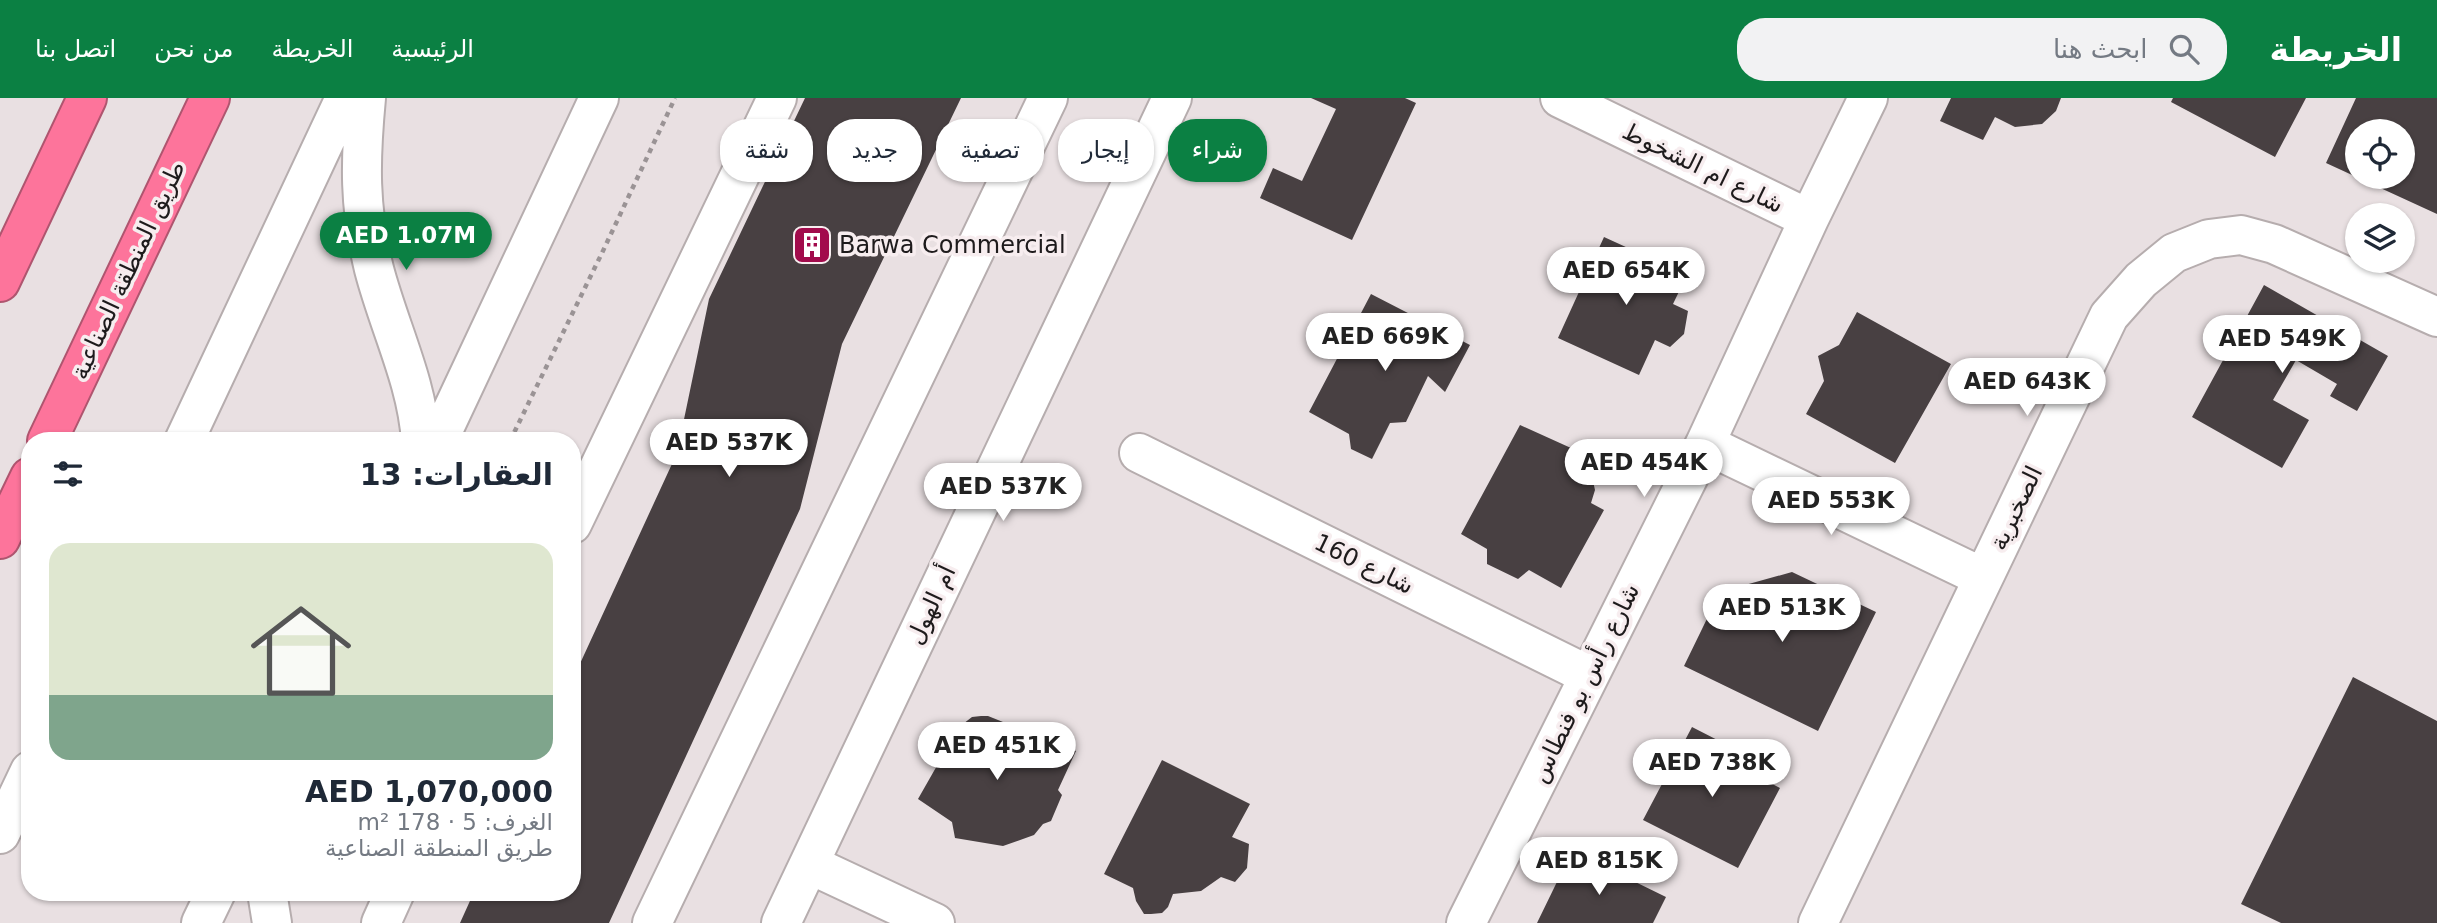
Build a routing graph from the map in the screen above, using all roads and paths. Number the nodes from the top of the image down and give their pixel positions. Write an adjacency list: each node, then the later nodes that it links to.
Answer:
1 (87, 98): 13 (highway)
2 (210, 98): 15 (highway, طريق المنطقة الصناعية)
3 (345, 98): 16 (street)
4 (366, 98): 17 (street)
5 (599, 98): 18 (street)
6 (675, 98): 19 (path)
7 (777, 98): 23 (street)
8 (1048, 98): 36 (street)
9 (1172, 98): 29 (street, أم الهول)
10 (1560, 98): 12 (street, شارع ام الشخوط)
11 (1868, 98): 12 (street, شارع رأس بو فنطاس)
12 (1809, 219): 20 (street, شارع رأس بو فنطاس)
13 (0, 282)
14 (2437, 317): 25 (street, الصخبرية)
15 (51, 432)
16 (188, 432)
17 (420, 432)
18 (442, 432)
19 (514, 432)
20 (1705, 444): 25 (street); 26 (street, شارع رأس بو فنطاس)
21 (1139, 453): 26 (street, شارع 160)
22 (21, 496): 24 (highway)
23 (581, 505)
24 (0, 540)
25 (1982, 577): 40 (street, الصخبرية)
26 (1588, 675): 39 (street, شارع رأس بو فنطاس)
27 (21, 790): 28 (street)
28 (0, 834)
29 (809, 864): 37 (street, أم الهول); 38 (street)
30 (212, 901): 33 (street)
31 (268, 901): 34 (street)
32 (391, 901): 35 (street)
33 (201, 923)
34 (272, 923)
35 (381, 923)
36 (652, 923)
37 (781, 923)
38 (935, 923)
39 (1466, 923)
40 (1818, 923)

